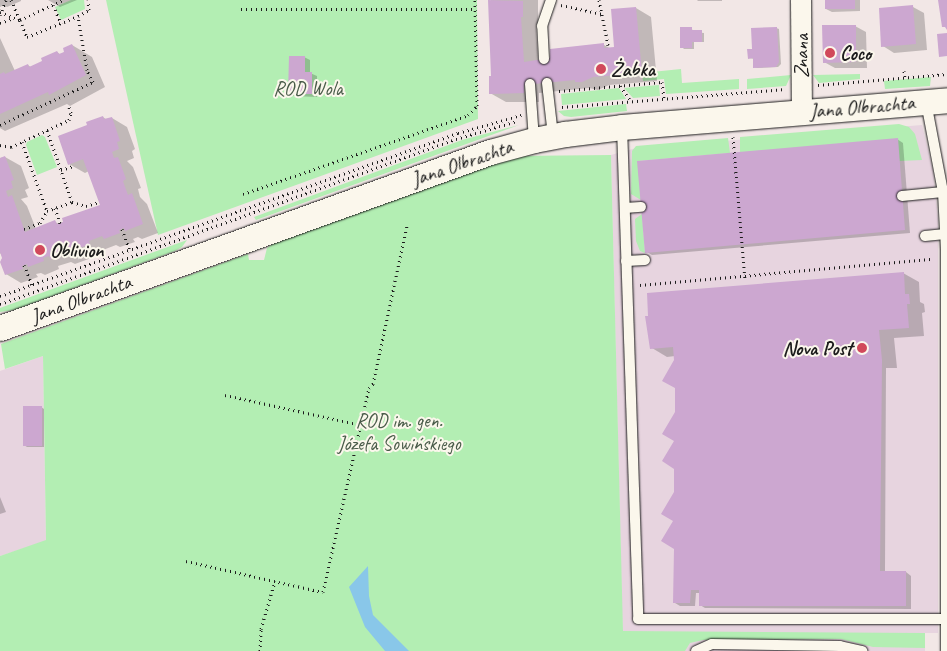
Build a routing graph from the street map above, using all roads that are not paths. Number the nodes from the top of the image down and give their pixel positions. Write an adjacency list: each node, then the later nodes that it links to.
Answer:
1 (801, 0): 7 (street, Znana)
2 (550, 1): 3 (lane)
3 (544, 58)
4 (547, 83): 9 (lane)
5 (530, 84): 9 (lane)
6 (937, 101): 7 (street, Jana Olbrachta); 10 (lane)
7 (802, 112): 8 (street, Jana Olbrachta)
8 (622, 127): 9 (street, Jana Olbrachta); 13 (lane)
9 (540, 132): 19 (street, Jana Olbrachta)
10 (943, 192): 11 (lane); 14 (lane)
11 (902, 196)
12 (641, 207): 13 (lane)
13 (625, 208): 18 (lane)
14 (945, 234): 15 (lane); 16 (lane)
15 (925, 236)
16 (946, 258): 20 (lane)
17 (646, 260): 18 (lane)
18 (626, 261): 20 (lane)
19 (0, 328)
20 (945, 619): 23 (lane)
21 (696, 651): 22 (lane)
22 (862, 651)
23 (946, 651)

